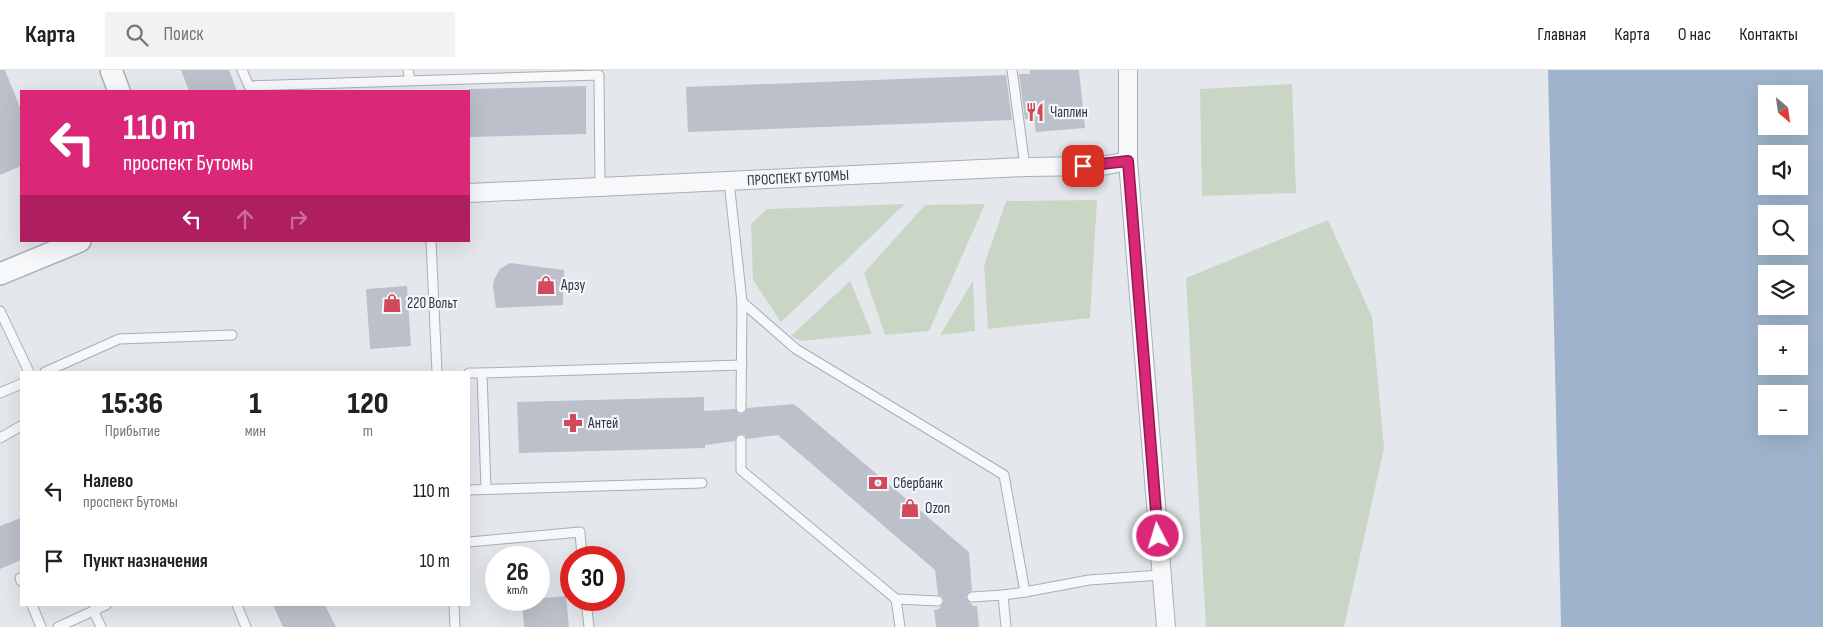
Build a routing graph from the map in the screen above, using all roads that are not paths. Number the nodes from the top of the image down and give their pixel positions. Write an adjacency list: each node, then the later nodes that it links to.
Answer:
1 (111, 70): 7 (street)
2 (242, 70): 6 (lane)
3 (408, 70): 6 (lane)
4 (1012, 70): 9 (lane)
5 (1128, 70): 8 (street)
6 (410, 80): 11 (lane)
7 (119, 90)
8 (1128, 161): 9 (street, ПРОСПЕКТ БУТОМЫ); 36 (street)
9 (1025, 167): 10 (street, ПРОСПЕКТ БУТОМЫ)
10 (729, 181): 11 (street, ПРОСПЕКТ БУТОМЫ); 16 (lane)
11 (600, 188): 12 (street, ПРОСПЕКТ БУТОМЫ)
12 (470, 193)
13 (78, 242): 15 (street)
14 (431, 242): 22 (lane)
15 (0, 274)
16 (742, 302): 19 (lane); 37 (lane)
17 (0, 311): 20 (lane)
18 (232, 335): 21 (lane)
19 (742, 365): 23 (lane); 27 (lane)
20 (30, 371)
21 (48, 371)
22 (437, 371)
23 (482, 372): 24 (lane); 33 (lane)
24 (470, 373)
25 (20, 384): 26 (lane)
26 (0, 393)
27 (741, 408)
28 (20, 427): 29 (lane)
29 (0, 438)
30 (741, 440): 40 (lane)
31 (702, 483): 33 (lane)
32 (470, 490): 33 (lane)
33 (486, 490)
34 (470, 542): 35 (lane)
35 (581, 546)
36 (1161, 575): 37 (lane); 56 (street)
37 (1025, 592): 38 (lane)
38 (1003, 595): 39 (lane); 55 (lane)
39 (972, 598)
40 (896, 599): 41 (lane); 54 (lane)
41 (938, 601)
42 (32, 606): 48 (lane)
43 (103, 606): 46 (lane)
44 (237, 606): 51 (lane)
45 (454, 606): 52 (lane)
46 (93, 610): 49 (lane); 50 (lane)
47 (587, 611): 53 (lane)
48 (41, 627)
49 (58, 627)
50 (101, 627)
51 (246, 627)
52 (455, 627)
53 (589, 627)
54 (900, 627)
55 (1006, 627)
56 (1166, 627)

